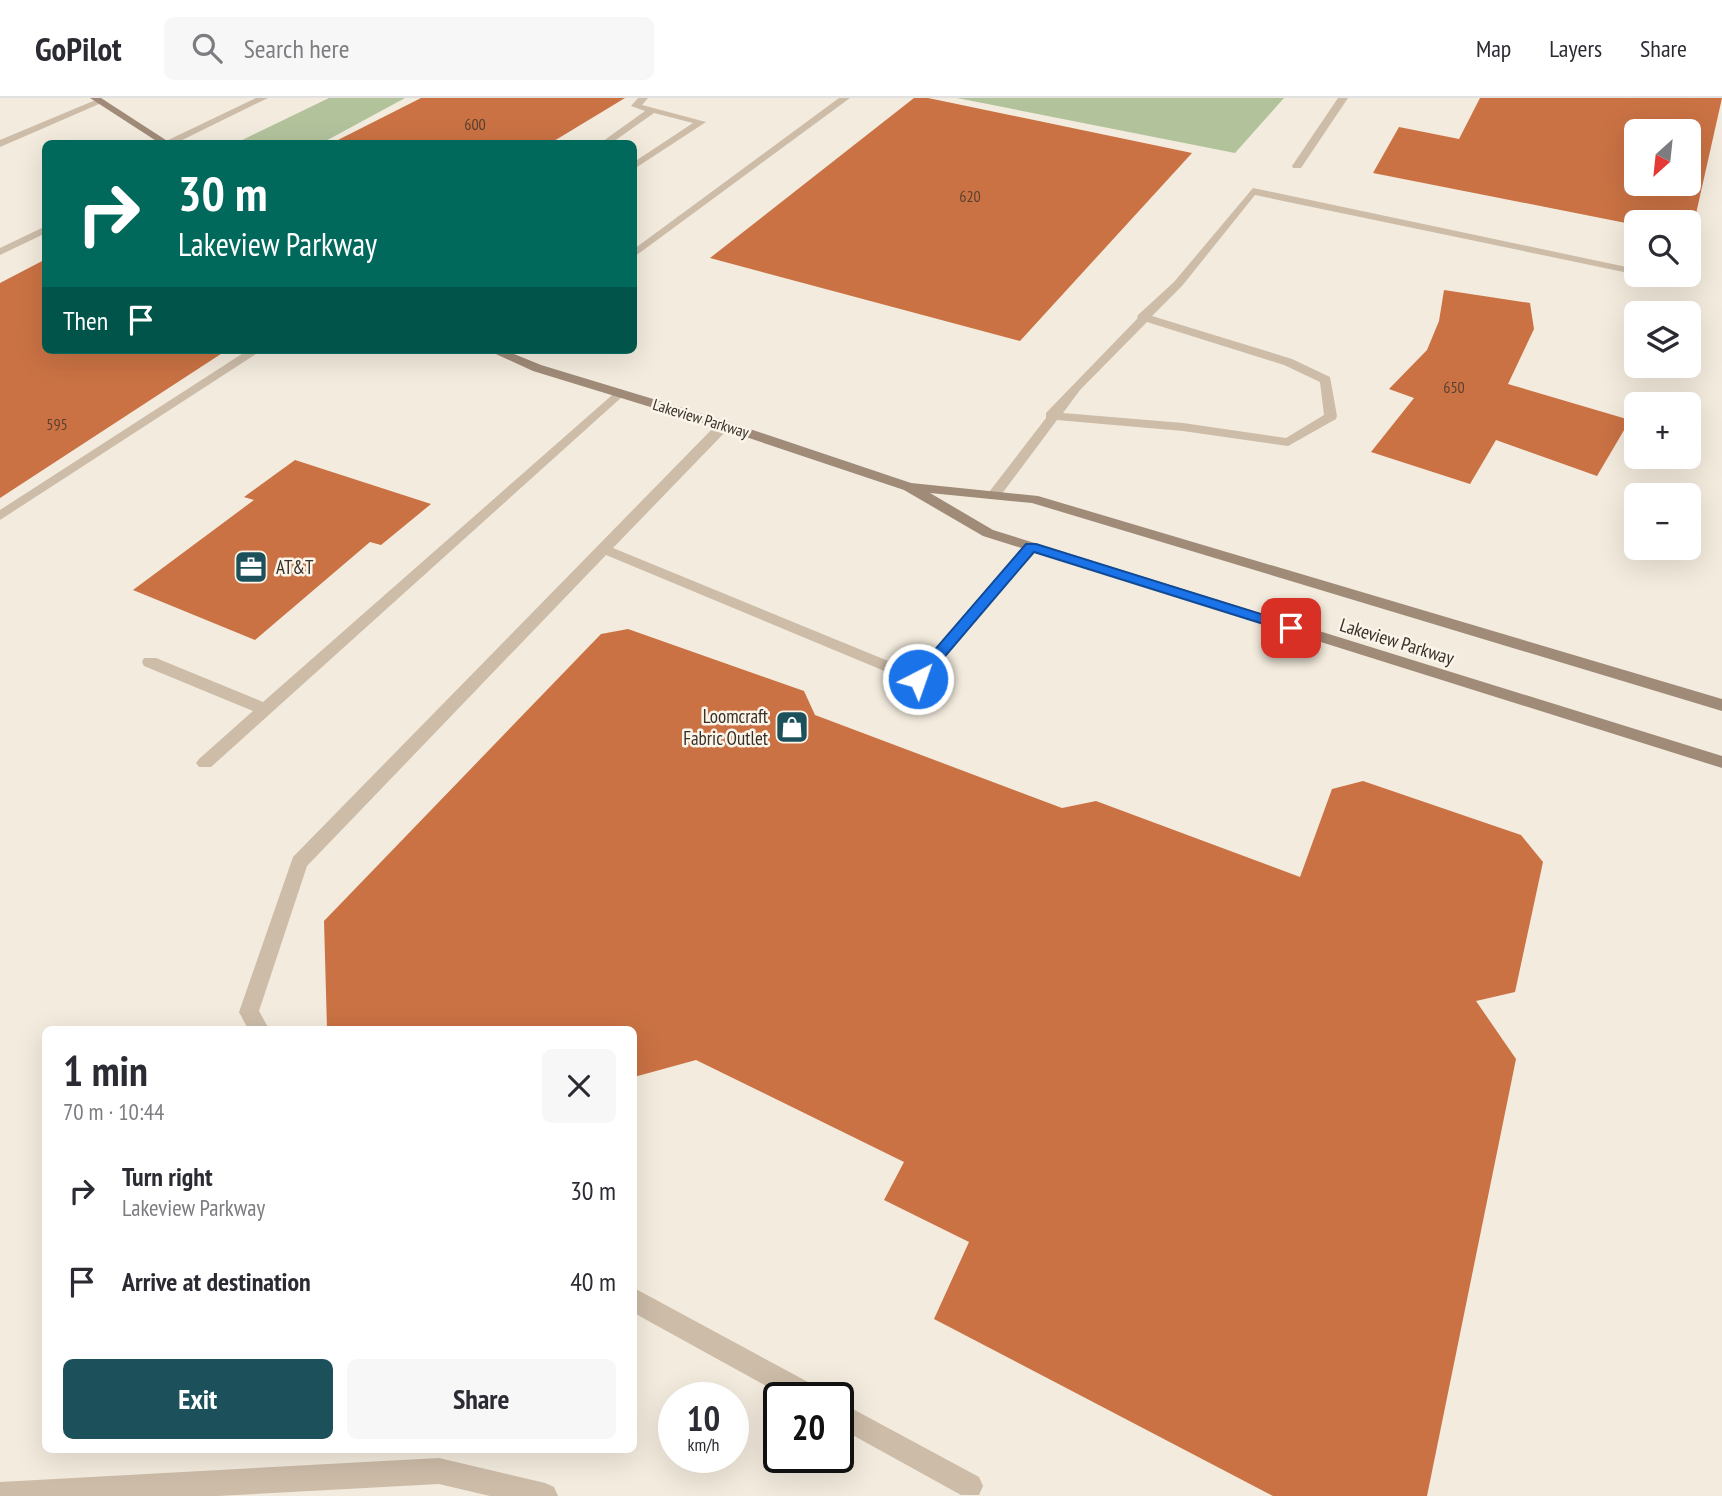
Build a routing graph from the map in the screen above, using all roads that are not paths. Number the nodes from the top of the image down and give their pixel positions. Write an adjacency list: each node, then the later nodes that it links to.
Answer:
1 (263, 98): 8 (lane)
2 (643, 98): 6 (lane)
3 (845, 98): 15 (lane)
4 (1343, 98): 12 (lane)
5 (98, 100): 7 (street); 10 (lane)
6 (652, 110): 9 (lane); 11 (lane)
7 (162, 140)
8 (173, 140)
9 (609, 140)
10 (0, 144)
11 (637, 164)
12 (1297, 166)
13 (42, 231): 14 (lane)
14 (0, 252)
15 (637, 252)
16 (1624, 269): 17 (lane)
17 (1142, 317): 21 (lane); 21 (lane)
18 (250, 354): 25 (lane)
19 (508, 354): 20 (street, Lakeview Parkway)
20 (619, 393): 22 (street, Lakeview Parkway); 30 (lane)
21 (1051, 416): 24 (lane)
22 (724, 425): 23 (street, Lakeview Parkway); 27 (lane)
23 (909, 487): 24 (street, Lakeview Parkway); 26 (street, Lakeview Parkway)
24 (993, 496): 29 (street, Lakeview Parkway)
25 (0, 516)
26 (1031, 547): 27 (lane); 31 (street, Lakeview Parkway)
27 (603, 549): 33 (lane)
28 (150, 662): 30 (lane)
29 (1722, 705)
30 (265, 709): 32 (lane)
31 (1722, 762)
32 (205, 763)
33 (257, 1026)
34 (637, 1302): 35 (lane)
35 (783, 1382)
36 (854, 1422): 37 (lane)
37 (970, 1486)
38 (0, 1495): 39 (lane)
39 (545, 1496)

